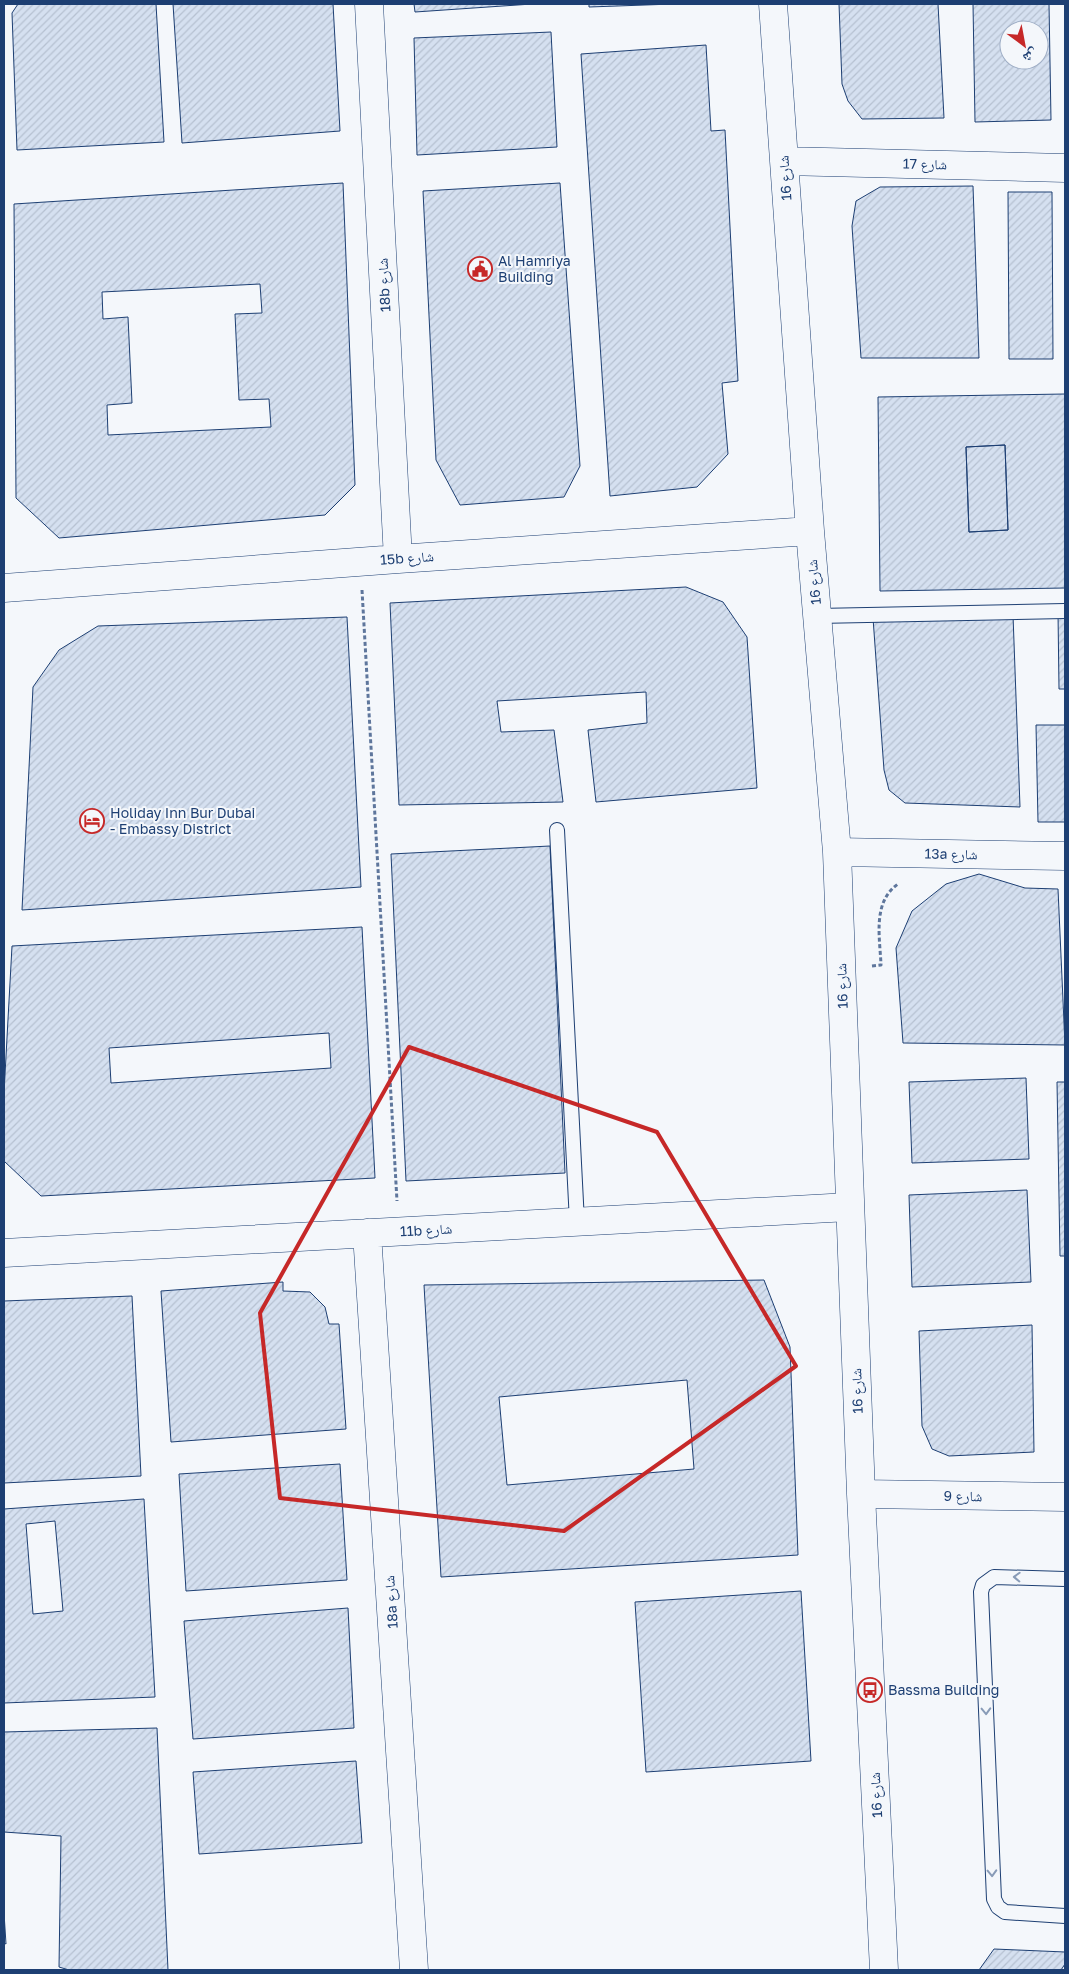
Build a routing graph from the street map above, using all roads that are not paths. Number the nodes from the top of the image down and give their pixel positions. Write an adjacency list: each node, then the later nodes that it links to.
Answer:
1 (773, 4): 3 (street, شارع 16)
2 (369, 7): 6 (street, 18b شارع)
3 (784, 161): 4 (street, شارع 17); 5 (street, شارع 16)
4 (1065, 168)
5 (810, 531): 6 (street, 15b شارع); 9 (street, شارع 16)
6 (398, 558): 7 (street, 15b شارع)
7 (4, 588)
8 (1065, 611): 9 (lane)
9 (817, 616): 11 (street, شارع 16)
10 (557, 830): 14 (lane)
11 (837, 852): 12 (street, 13a شارع); 13 (street, شارع 16)
12 (1065, 856)
13 (849, 1207): 14 (street, 11b شارع); 17 (street, شارع 16)
14 (577, 1222): 15 (street, 11b شارع)
15 (367, 1233): 16 (street, 11b شارع); 21 (street, 18a شارع)
16 (4, 1253)
17 (861, 1494): 18 (street, شارع 9); 22 (street, شارع 16)
18 (1065, 1497)
19 (1065, 1580): 20 (lane, one-way to 20)
20 (1065, 1916)
21 (414, 1970)
22 (884, 1970)

